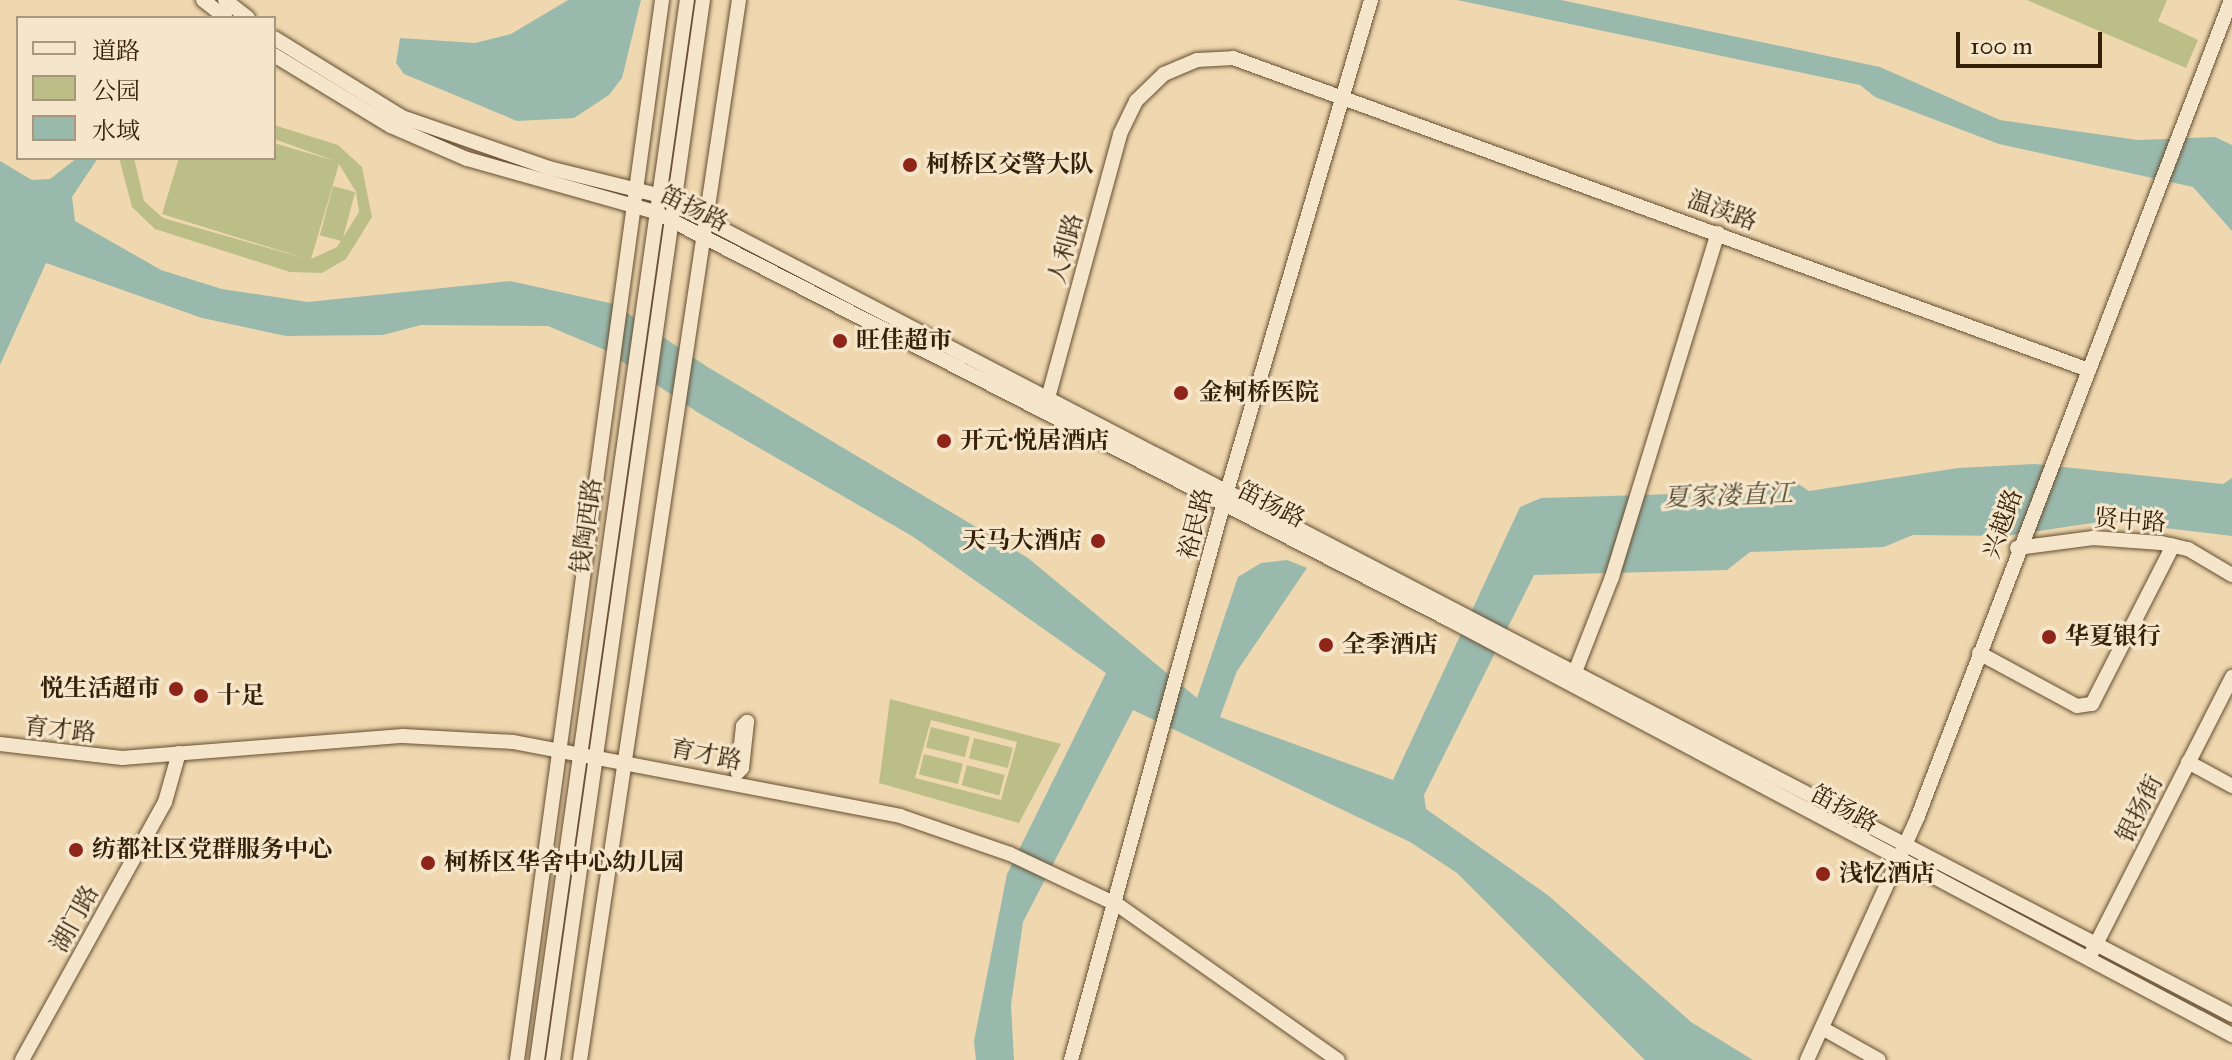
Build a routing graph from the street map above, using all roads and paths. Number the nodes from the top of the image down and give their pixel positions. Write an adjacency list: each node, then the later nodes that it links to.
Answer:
1 (203, 0): 9 (street)
2 (225, 0): 10 (street)
3 (662, 0): 14 (street)
4 (687, 0): 15 (street, 钱陶西路)
5 (703, 0): 16 (street)
6 (739, 0): 20 (street)
7 (1371, 0): 13 (street, 裕民路)
8 (2231, 0): 23 (street, 兴越路)
9 (223, 16)
10 (245, 16)
11 (276, 39): 14 (street, 笛扬路)
12 (276, 56): 17 (street, 笛扬路)
13 (1343, 94): 21 (street, 温渎路); 24 (street, 人利路); 25 (street, 裕民路)
14 (636, 188): 15 (street, 笛扬路); 17 (street)
15 (657, 195): 16 (street, 笛扬路); 18 (street, 钱陶西路)
16 (672, 203): 19 (street); 20 (street, 笛扬路)
17 (634, 204): 18 (street, 笛扬路); 34 (street)
18 (655, 212): 19 (street, 笛扬路); 36 (street, 钱陶西路)
19 (670, 220): 22 (street, 笛扬路); 36 (street, 钱陶西路)
20 (709, 222): 22 (street); 24 (street, 笛扬路)
21 (1718, 233): 23 (street, 温渎路); 31 (street)
22 (706, 239): 25 (street, 笛扬路); 37 (street)
23 (2086, 369): 26 (street, 兴越路)
24 (1048, 398): 25 (street, 笛扬路)
25 (1225, 498): 29 (street, 笛扬路); 42 (street, 裕民路)
26 (2019, 544): 27 (street, 贤中路); 30 (street, 兴越路)
27 (2173, 546): 28 (street, 贤中路); 30 (street)
28 (2232, 575)
29 (1504, 643): 31 (street, 笛扬路); 41 (street, 笛扬路)
30 (1979, 653): 40 (street, 兴越路)
31 (1575, 672): 40 (street, 笛扬路)
32 (2232, 677): 38 (street, 银扬街)
33 (0, 744): 35 (street, 育才路)
34 (559, 750): 35 (street, 育才路); 36 (street, 育才路); 49 (street)
35 (179, 753): 48 (street, 湖门路)
36 (584, 754): 37 (street, 育才路); 50 (street, 钱陶西路); 51 (street, 钱陶西路)
37 (623, 762): 42 (street, 育才路); 52 (street)
38 (2188, 762): 39 (street); 43 (street, 银扬街)
39 (2232, 786)
40 (1907, 841): 41 (street, 兴越路); 43 (street, 笛扬路)
41 (1898, 863): 44 (street, 笛扬路); 46 (street, 兴越路)
42 (1118, 905): 53 (street, 裕民路); 54 (street, 育才路)
43 (2096, 945): 44 (street, 银扬街); 45 (street, 笛扬路)
44 (2088, 960): 47 (street, 笛扬路)
45 (2232, 1015)
46 (1822, 1028): 55 (street, 兴越路); 56 (street)
47 (2232, 1035)
48 (22, 1060)
49 (517, 1060)
50 (537, 1060)
51 (553, 1060)
52 (580, 1060)
53 (1071, 1060)
54 (1338, 1060)
55 (1807, 1060)
56 (1879, 1060)

